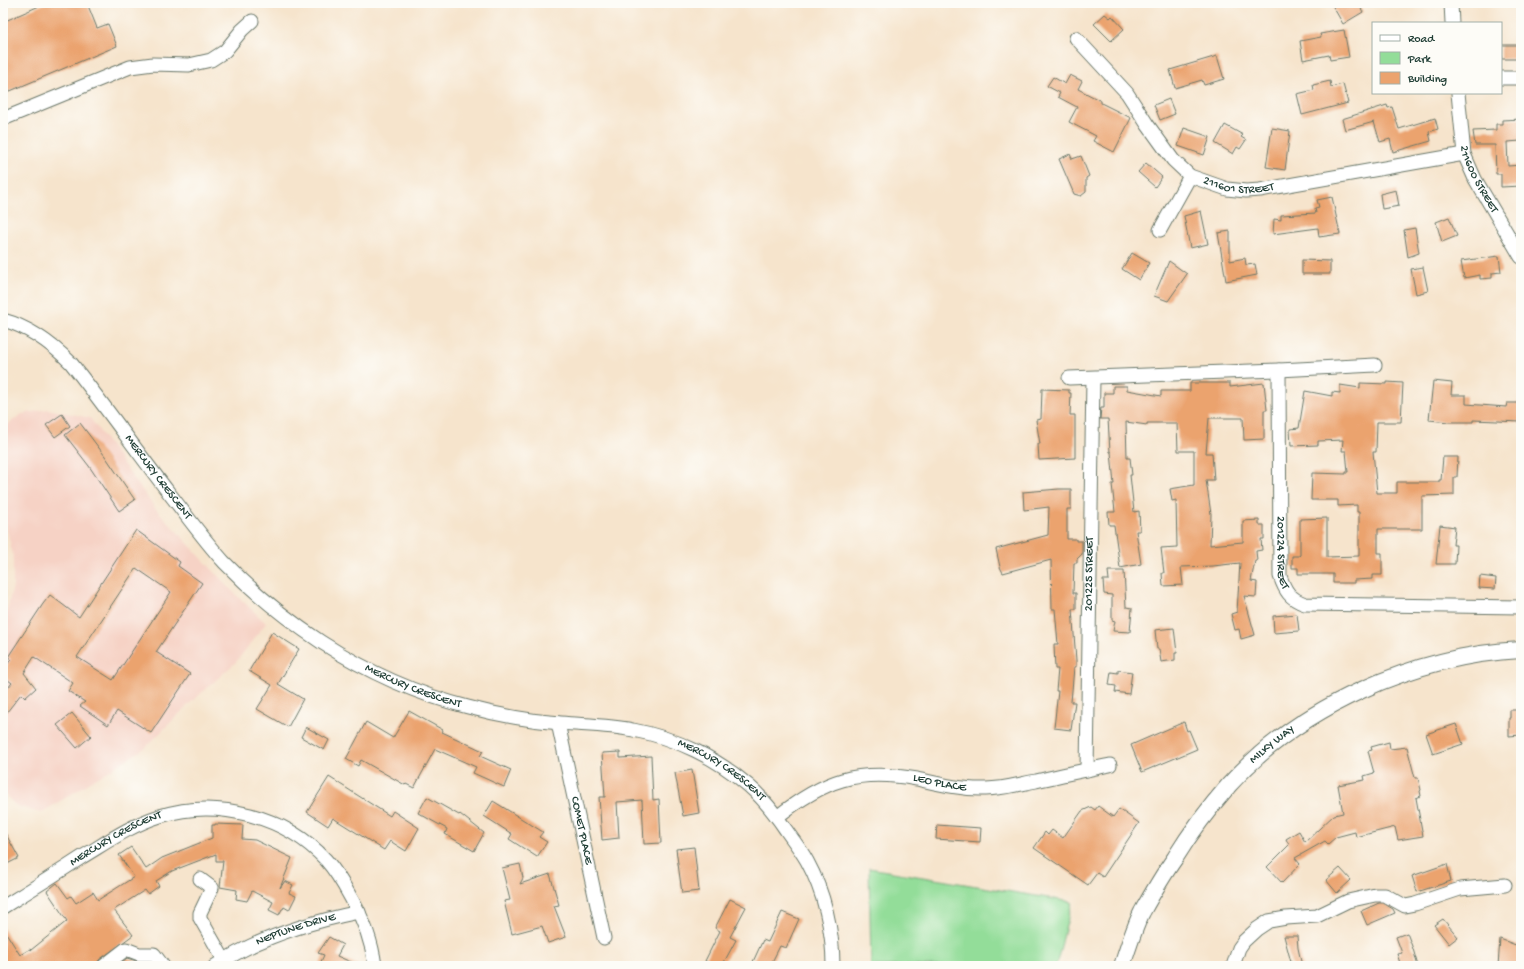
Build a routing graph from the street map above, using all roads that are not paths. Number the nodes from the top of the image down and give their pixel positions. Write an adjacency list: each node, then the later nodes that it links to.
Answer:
1 (1451, 3): 3 (street)
2 (252, 21): 8 (street)
3 (1452, 22)
4 (1076, 38): 10 (street, 211601 STREET)
5 (1502, 78): 6 (street)
6 (1521, 78)
7 (1458, 94): 9 (street, 211600 STREET)
8 (3, 119)
9 (1464, 154): 10 (street, 211601 STREET); 12 (street, 211600 STREET)
10 (1190, 176): 11 (street)
11 (1160, 230)
12 (1521, 257)
13 (3, 320): 20 (street, MERCURY CRESCENT)
14 (1375, 365): 15 (street)
15 (1279, 370): 17 (street); 18 (street, 201224 STREET)
16 (1069, 378): 17 (street)
17 (1093, 378): 22 (street, 201225 STREET)
18 (1521, 607)
19 (1521, 650): 34 (street, MILKY WAY)
20 (558, 723): 23 (street, MERCURY CRESCENT); 28 (street, COMET PLACE)
21 (1110, 765): 22 (street, LEO PLACE)
22 (1087, 770): 23 (street, LEO PLACE)
23 (777, 817): 33 (street, MERCURY CRESCENT)
24 (200, 879): 29 (street)
25 (1505, 885): 35 (street)
26 (3, 907): 27 (street, MERCURY CRESCENT)
27 (359, 912): 29 (street, NEPTUNE DRIVE); 32 (street, MERCURY CRESCENT)
28 (604, 938)
29 (219, 963)
30 (104, 966): 31 (street)
31 (163, 966)
32 (375, 966)
33 (833, 966)
34 (1122, 966)
35 (1233, 966)

